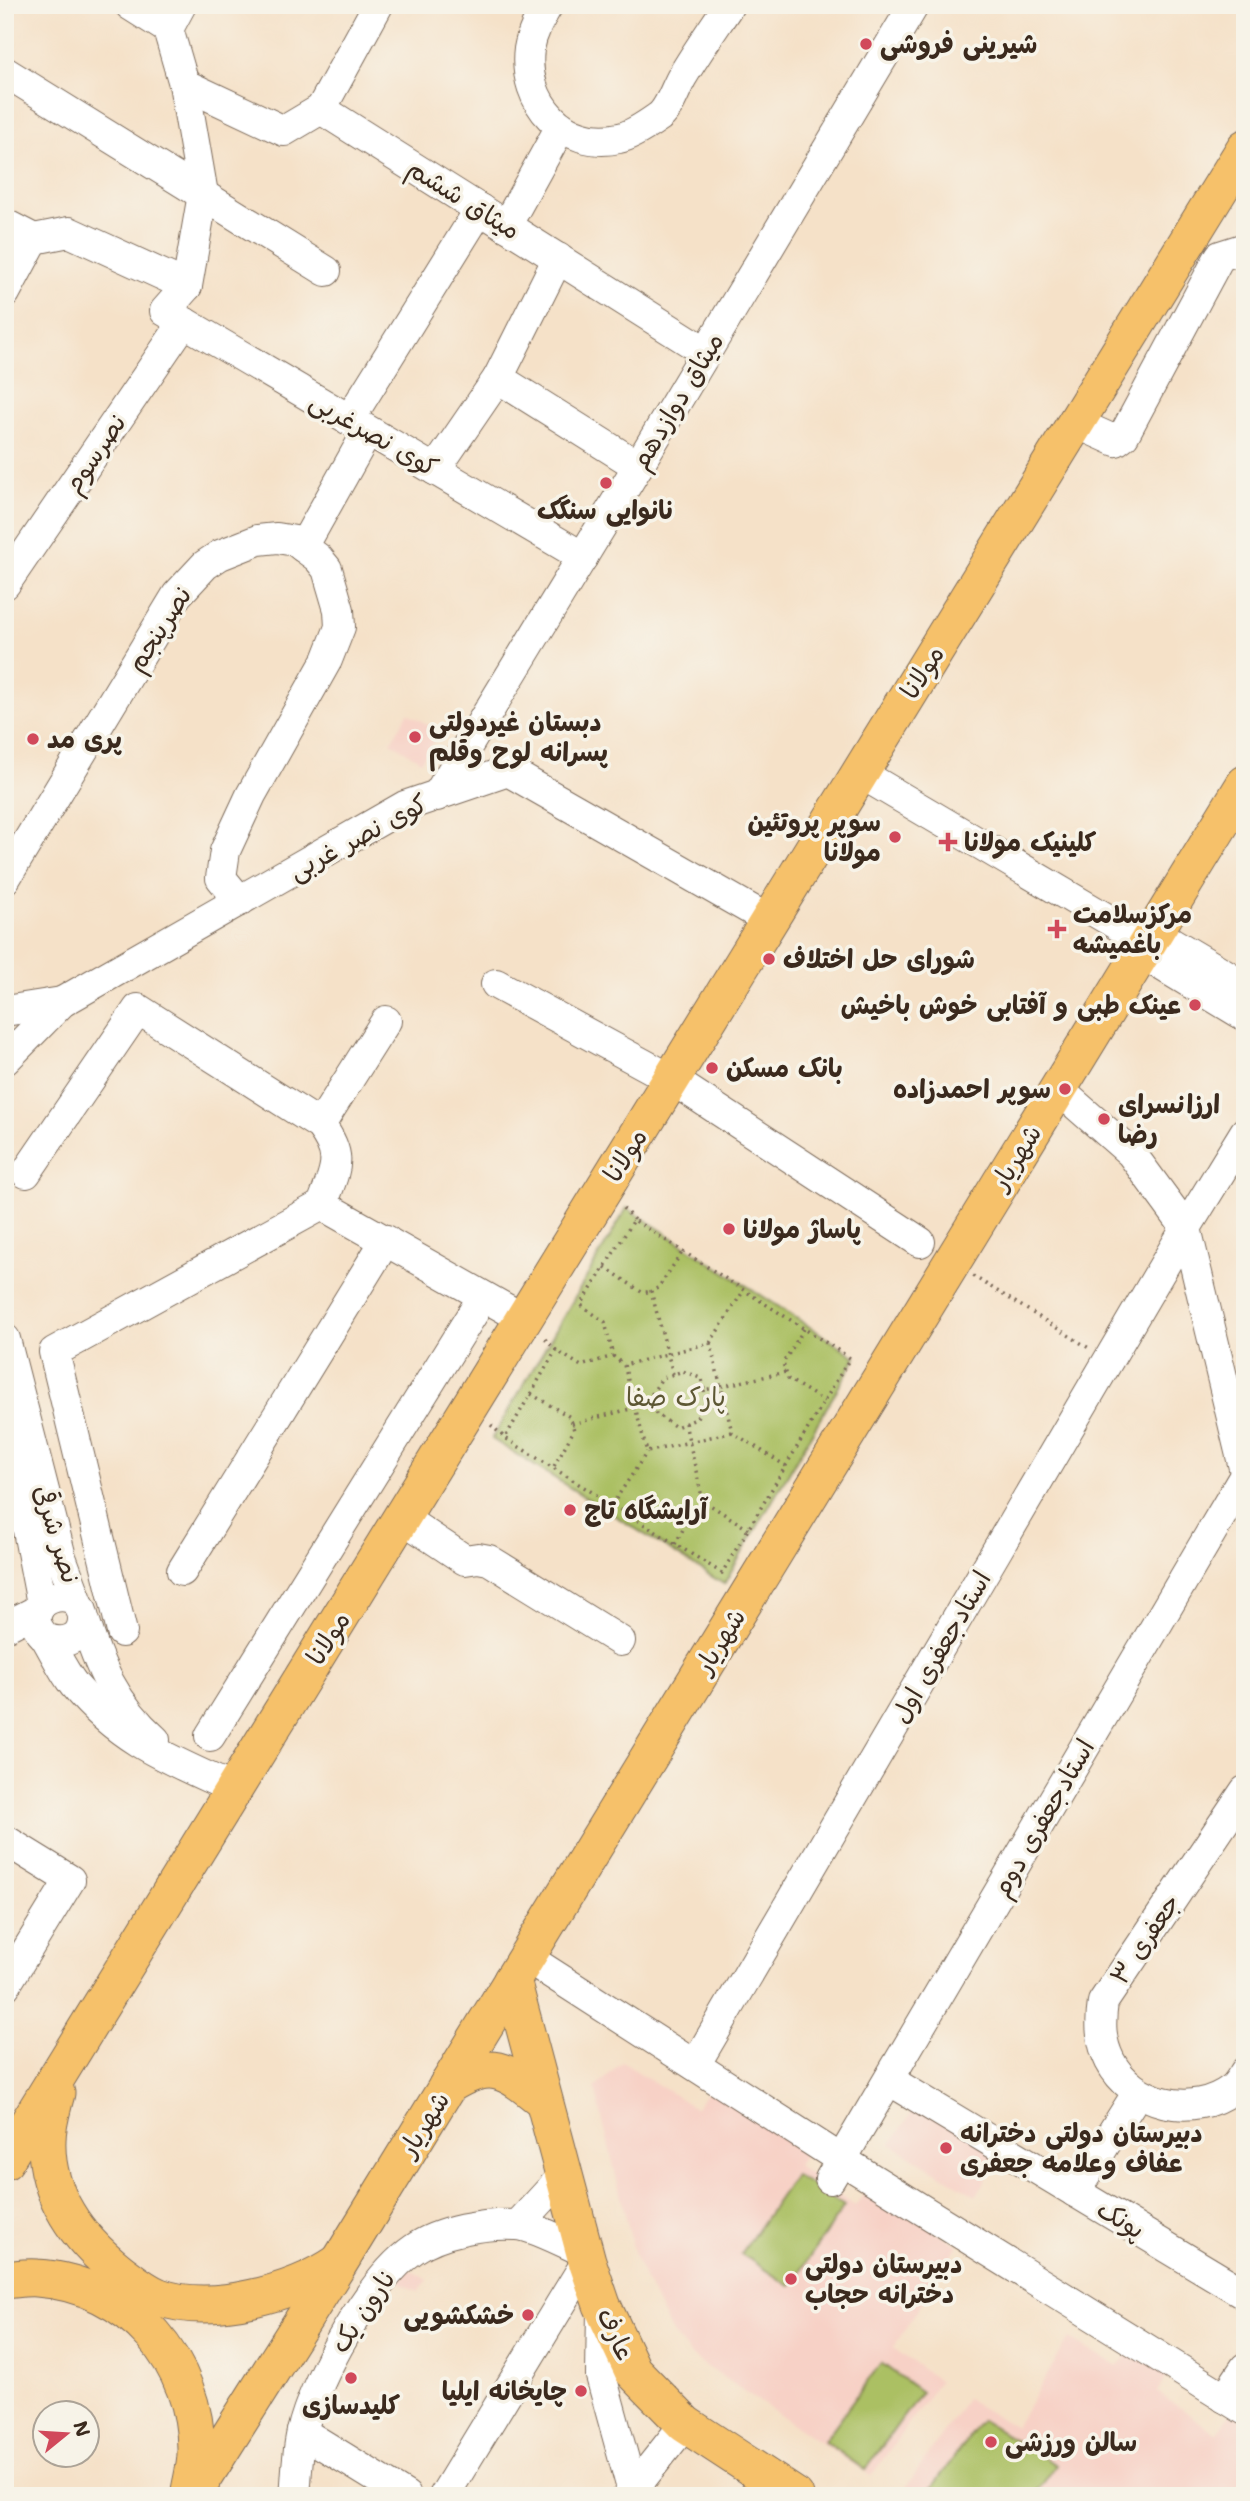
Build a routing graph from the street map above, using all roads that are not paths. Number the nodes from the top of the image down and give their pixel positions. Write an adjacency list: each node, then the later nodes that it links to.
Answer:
1 (130, 5): 6 (street)
2 (377, 5): 9 (street)
3 (548, 5): 10 (street)
4 (729, 5): 10 (street)
5 (914, 5): 23 (street, میثاق دوازدهم)
6 (174, 17): 8 (street)
7 (5, 72): 12 (street)
8 (184, 84): 9 (street); 12 (street)
9 (321, 109): 13 (street, میثاق ششم)
10 (574, 134): 15 (street)
11 (1245, 148): 25 (main road, مولانا)
12 (203, 194): 19 (street); 20 (street)
13 (480, 209): 15 (street, میثاق ششم); 26 (street)
14 (5, 224): 16 (street)
15 (506, 226): 18 (street, میثاق ششم)
16 (34, 239): 20 (street); 21 (street)
17 (1245, 248): 25 (street)
18 (558, 258): 23 (street, میثاق ششم); 24 (street)
19 (326, 271)
20 (187, 286): 22 (street, نصرسوم)
21 (5, 293)
22 (174, 316): 26 (street, کوی نصرغربی); 31 (street, نصرسوم)
23 (706, 352): 27 (street, میثاق دوازدهم)
24 (498, 378): 27 (street); 28 (street)
25 (1076, 423): 32 (main road, مولانا)
26 (359, 425): 28 (street, کوی نصرغربی); 29 (street)
27 (638, 466): 30 (street, میثاق دوازدهم)
28 (435, 470): 30 (street, کوی نصرغربی)
29 (303, 547): 35 (street, نصرپنجم); 36 (street)
30 (583, 557): 34 (street, میثاق دوازدهم)
31 (5, 584)
32 (860, 773): 37 (main road, مولانا); 38 (street)
33 (1245, 784): 38 (main road, شهریار)
34 (437, 796): 36 (street, کوی نصر غربی); 37 (street, کوی نصر غربی)
35 (5, 879)
36 (240, 901): 41 (street, کوی نصر غربی)
37 (769, 920): 46 (main road, مولانا)
38 (1144, 941): 40 (street); 43 (street); 47 (main road, شهریار)
39 (496, 984): 46 (street)
40 (1245, 986)
41 (62, 1002): 42 (street, کوی نصر غربی); 45 (street, کوی نصر غربی)
42 (5, 1011)
43 (1245, 1016)
44 (386, 1021): 48 (street)
45 (5, 1060)
46 (671, 1079): 54 (street); 56 (main road, مولانا)
47 (1058, 1089): 52 (street); 72 (main road, شهریار)
48 (320, 1125): 50 (street); 51 (street)
49 (1245, 1132): 52 (street, استادجعفری اول)
50 (26, 1173)
51 (322, 1205): 53 (street); 65 (street)
52 (1186, 1228): 59 (street); 74 (street, استادجعفری اول)
53 (386, 1240): 55 (street); 61 (street)
54 (920, 1242)
55 (483, 1297): 56 (street); 67 (street)
56 (524, 1319): 60 (main road, مولانا)
57 (5, 1339): 62 (street, نصر شرقی)
58 (5, 1433): 63 (street, نصر شرقی)
59 (1245, 1474): 77 (street, استادجعفری دوم)
60 (402, 1518): 66 (street); 69 (main road, مولانا)
61 (182, 1571)
62 (81, 1611): 63 (street); 63 (street); 68 (street, نصر شرقی)
63 (42, 1621): 64 (street); 68 (street, نصر شرقی)
64 (5, 1628)
65 (122, 1632)
66 (620, 1641)
67 (210, 1736)
68 (187, 1767): 69 (street)
69 (234, 1789): 75 (main road, مولانا)
70 (1245, 1791): 79 (street, جعفری ۳)
71 (6, 1838): 73 (street)
72 (519, 1968): 74 (street); 78 (main road, شهریار); 80 (main road, عارف)
73 (5, 1986)
74 (695, 2065): 82 (street)
75 (60, 2071): 81 (main road, مولانا); 87 (main road)
76 (1245, 2072): 79 (street)
77 (889, 2080): 82 (street, استادجعفری دوم); 84 (street, پونک)
78 (447, 2086): 80 (main road); 87 (main road, شهریار)
79 (1138, 2092): 84 (street)
80 (543, 2100): 83 (main road, عارف)
81 (5, 2161)
82 (836, 2170): 92 (street)
83 (564, 2175): 85 (street); 86 (main road, عارف)
84 (1075, 2192): 89 (street, پونک)
85 (519, 2224): 86 (street, نارون یک); 94 (street, نارون یک)
86 (586, 2256): 90 (main road, عارف); 99 (street)
87 (339, 2263): 96 (main road, شهریار)
88 (5, 2280): 96 (main road)
89 (1245, 2294)
90 (602, 2305): 93 (main road, عارف); 95 (street)
91 (1245, 2368): 92 (street)
92 (1235, 2404)
93 (685, 2424): 95 (street); 100 (main road, عارف)
94 (302, 2432): 97 (street, نارون یک); 98 (street)
95 (632, 2493)
96 (191, 2496)
97 (295, 2496)
98 (406, 2496)
99 (444, 2496)
100 (795, 2496)

